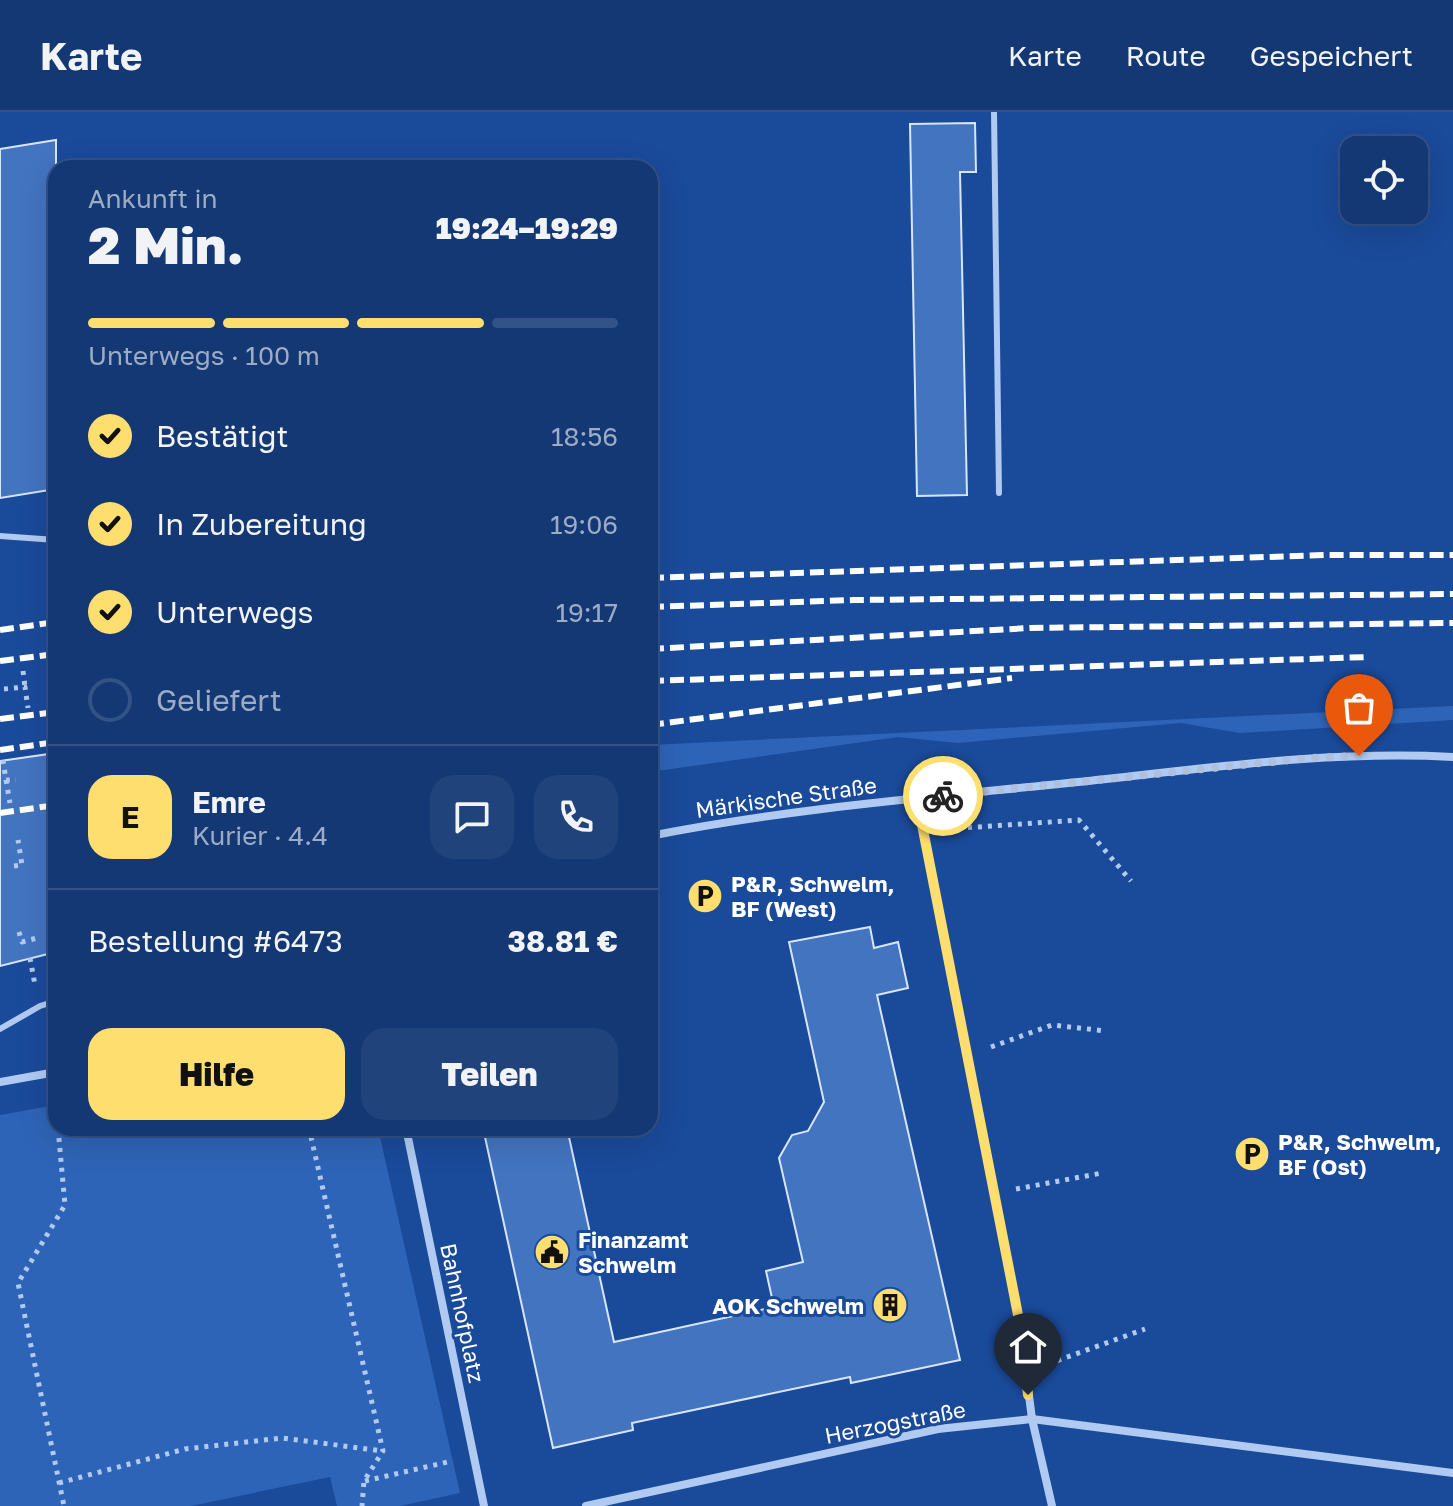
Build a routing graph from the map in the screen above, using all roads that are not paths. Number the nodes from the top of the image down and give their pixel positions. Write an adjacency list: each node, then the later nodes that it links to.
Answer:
1 (994, 112): 2 (lane)
2 (999, 493)
3 (0, 536): 4 (lane)
4 (48, 539)
5 (1453, 757): 6 (street, Märkische Straße)
6 (917, 799): 7 (street, Märkische Straße); 13 (street)
7 (658, 834)
8 (48, 1004): 9 (lane)
9 (0, 1029)
10 (48, 1074): 11 (street)
11 (0, 1082)
12 (408, 1136): 16 (street, Bahnhofplatz)
13 (1032, 1419): 14 (street, Herzogstraße); 15 (street, Herzogstraße); 18 (street)
14 (1453, 1473)
15 (607, 1504): 17 (street, Herzogstraße)
16 (484, 1506)
17 (586, 1506)
18 (1052, 1506)

